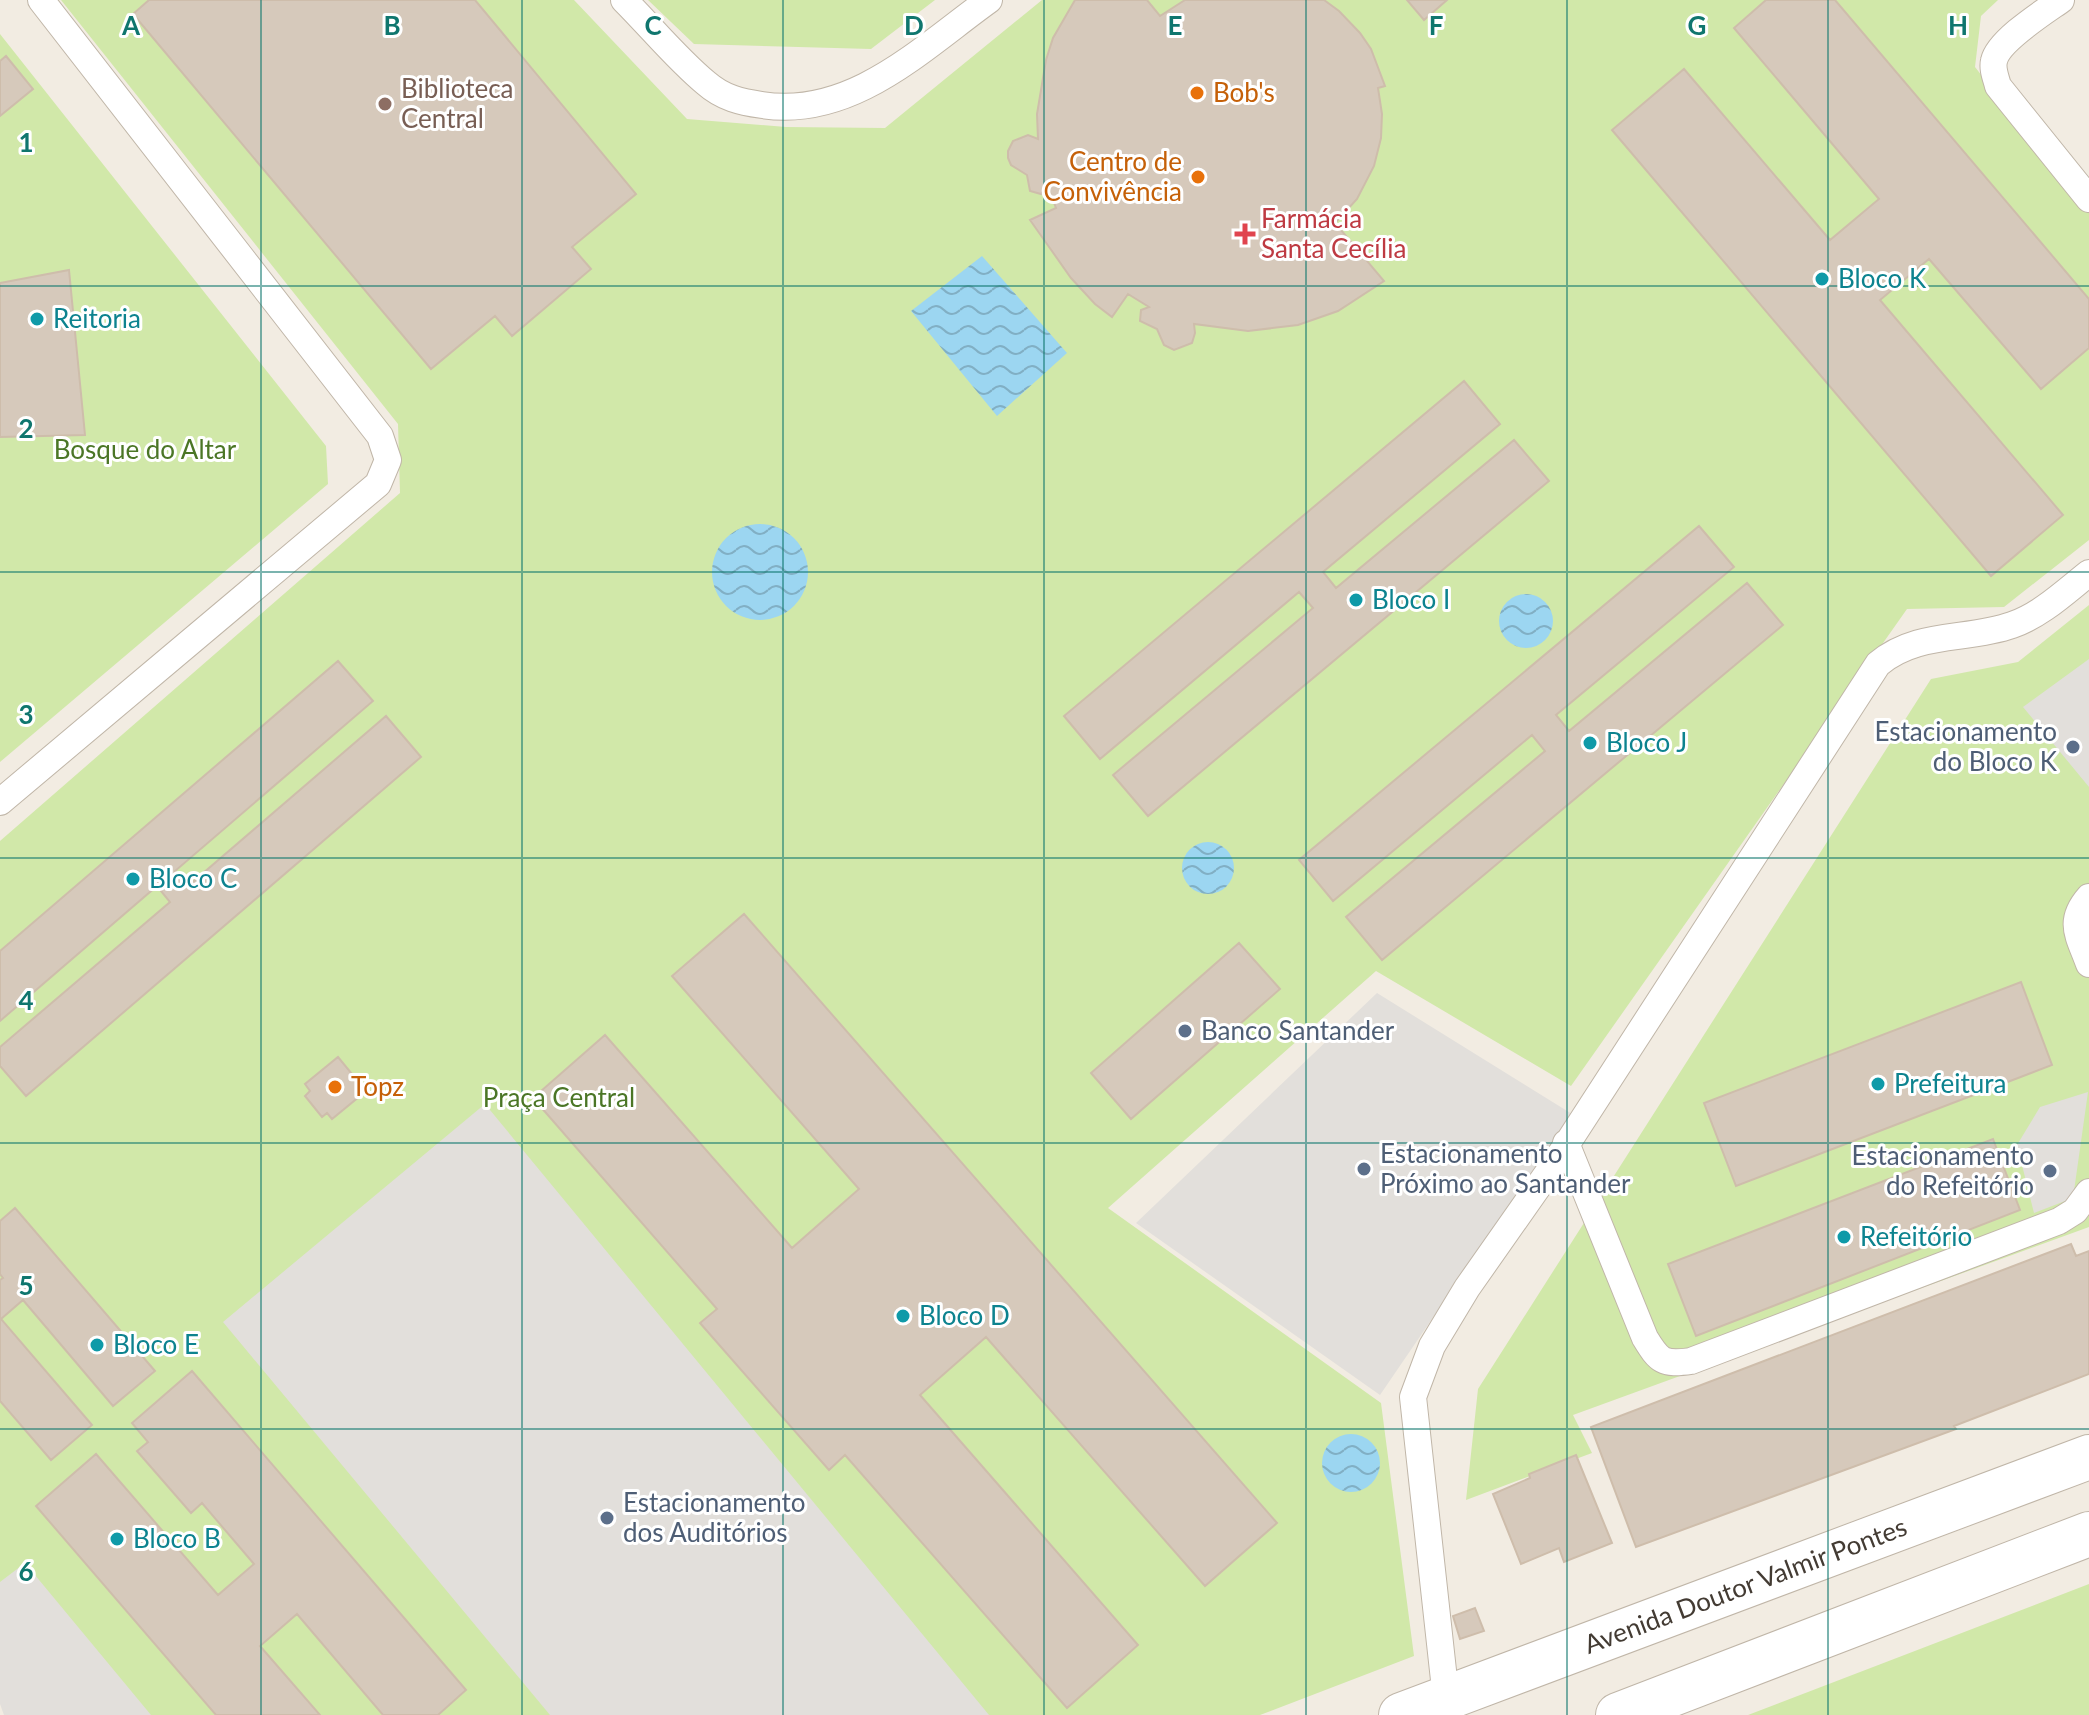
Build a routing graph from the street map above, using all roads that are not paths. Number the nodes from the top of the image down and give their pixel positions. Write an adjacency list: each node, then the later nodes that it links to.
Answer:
1 (41, 0): 7 (lane)
2 (624, 0): 3 (lane)
3 (989, 0)
4 (2058, 2): 5 (lane)
5 (2089, 199)
6 (2089, 573): 10 (lane)
7 (0, 802)
8 (2089, 897): 9 (lane)
9 (2089, 964)
10 (1566, 1143): 11 (lane); 14 (lane)
11 (2089, 1192)
12 (2089, 1457): 14 (street, Avenida Doutor Valmir Pontes)
13 (2089, 1534): 16 (street)
14 (1446, 1698): 15 (street, Avenida Doutor Valmir Pontes)
15 (1401, 1715)
16 (1618, 1715)

